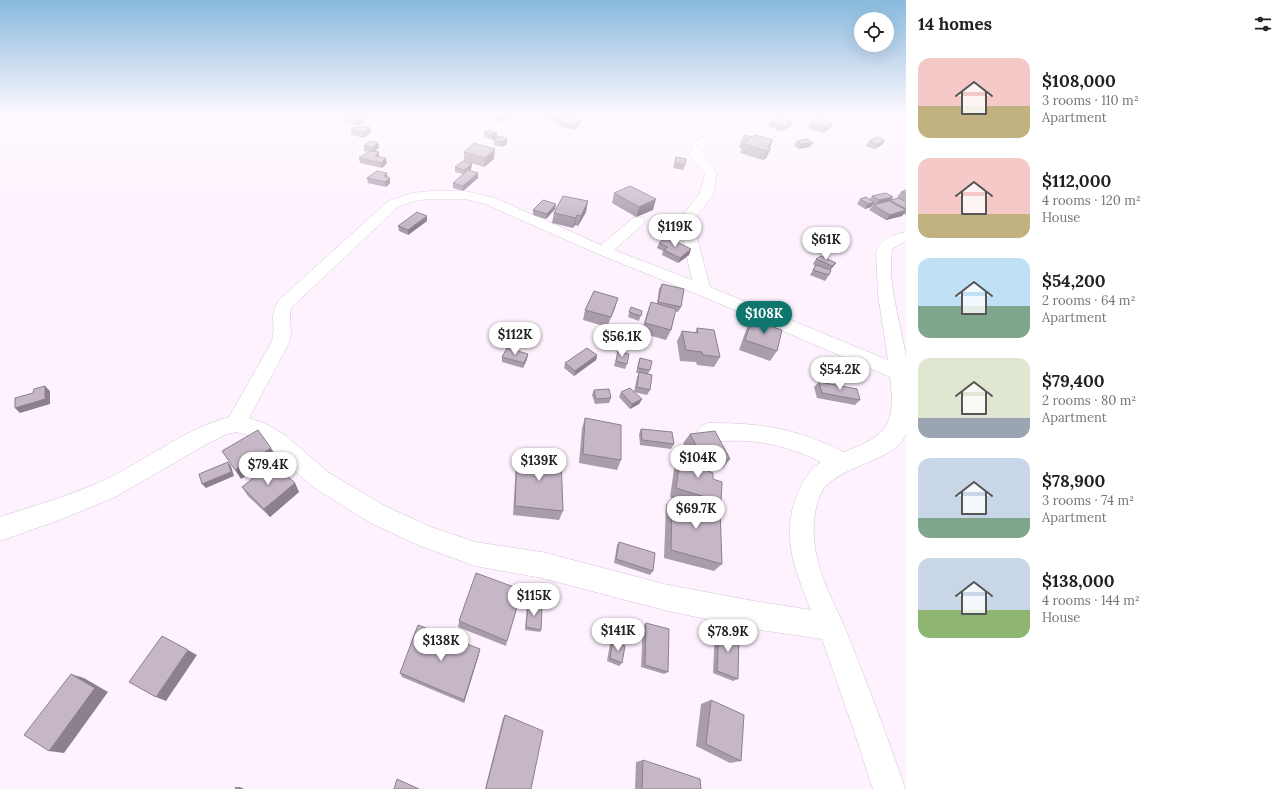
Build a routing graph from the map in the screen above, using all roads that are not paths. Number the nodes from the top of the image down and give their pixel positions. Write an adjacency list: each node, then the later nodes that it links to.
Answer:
1 (696, 153): 5 (street)
2 (638, 221): 4 (street)
3 (906, 236): 6 (street)
4 (603, 251): 5 (street); 7 (street)
5 (702, 290): 6 (street)
6 (902, 387): 9 (street)
7 (236, 423): 10 (street); 11 (street)
8 (708, 432): 9 (street)
9 (844, 463): 11 (street)
10 (0, 529)
11 (831, 627): 12 (street)
12 (889, 789)

